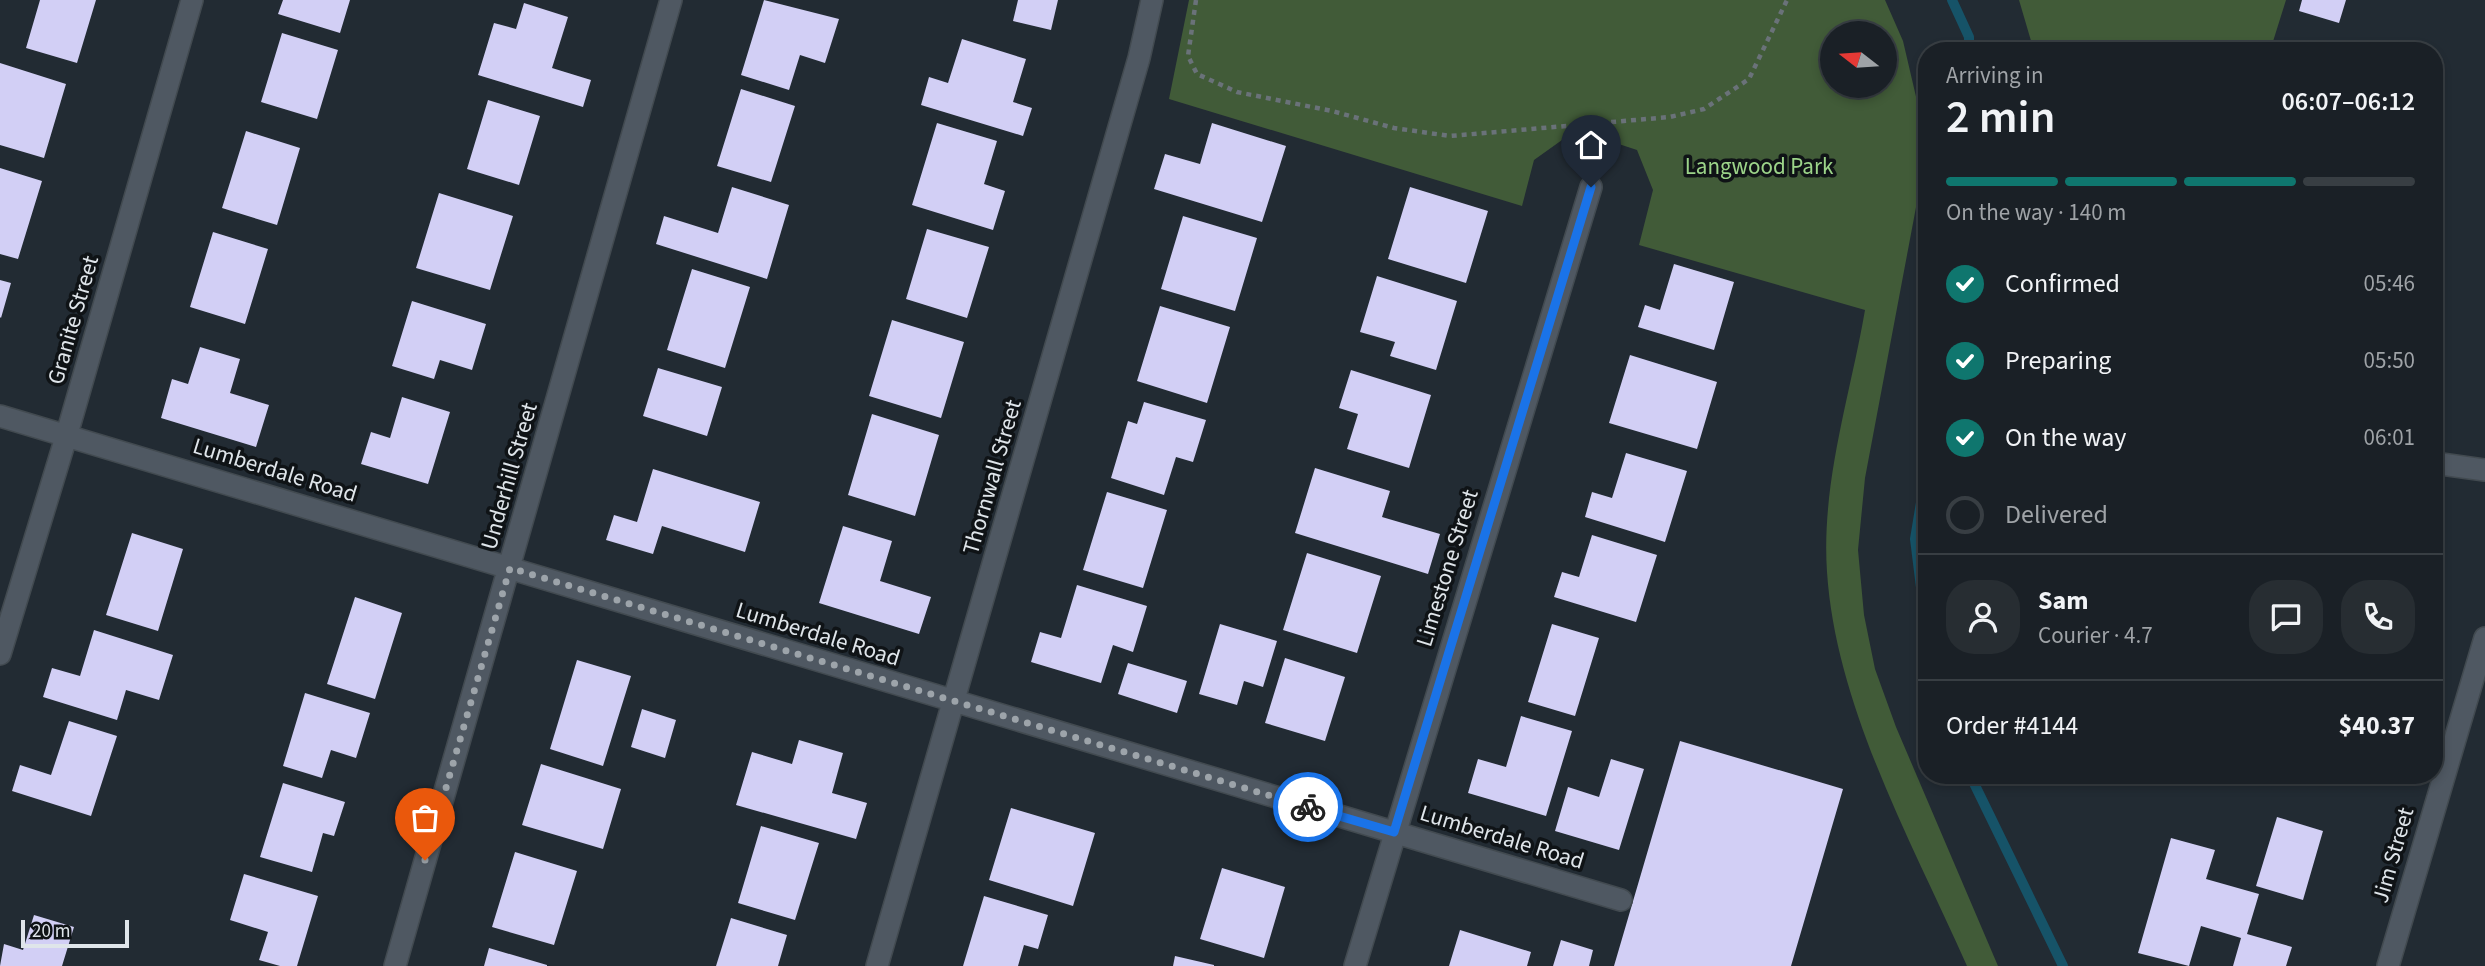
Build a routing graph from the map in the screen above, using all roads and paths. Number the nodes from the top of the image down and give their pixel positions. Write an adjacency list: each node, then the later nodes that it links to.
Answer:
1 (192, 0): 8 (street, Granite Street)
2 (671, 0): 11 (street, Underhill Street)
3 (1152, 0): 14 (street, Thornwall Street)
4 (1196, 0): 5 (path)
5 (1787, 0)
6 (1591, 187): 17 (street, Limestone Street)
7 (0, 416): 8 (street, Lumberdale Road)
8 (67, 434): 11 (street, Lumberdale Road); 13 (street, Granite Street)
9 (2443, 464): 10 (street)
10 (2485, 470)
11 (510, 568): 14 (street, Lumberdale Road); 19 (street, Underhill Street)
12 (2485, 638): 15 (street, Jim Street)
13 (0, 654)
14 (955, 702): 17 (street, Lumberdale Road); 20 (street, Thornwall Street)
15 (2443, 750)
16 (2434, 784): 22 (street, Jim Street)
17 (1394, 832): 18 (street, Lumberdale Road); 21 (street, Limestone Street)
18 (1621, 901)
19 (394, 966)
20 (877, 966)
21 (1355, 966)
22 (2389, 966)

